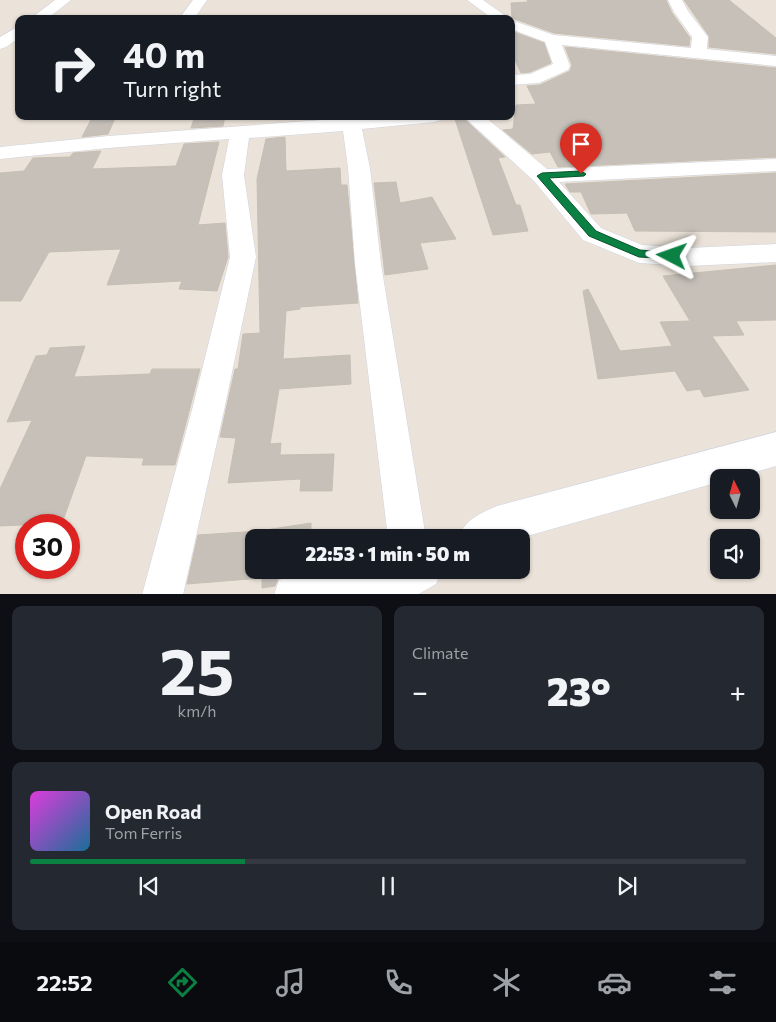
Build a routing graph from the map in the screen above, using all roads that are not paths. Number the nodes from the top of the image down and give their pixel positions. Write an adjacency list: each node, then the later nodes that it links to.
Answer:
1 (64, 0): 5 (street)
2 (200, 0): 6 (street)
3 (474, 0): 7 (street)
4 (675, 0): 12 (street)
5 (43, 15)
6 (189, 15)
7 (497, 15)
8 (515, 25): 10 (street)
9 (15, 36): 11 (street)
10 (552, 39): 12 (street); 14 (street)
11 (3, 52)
12 (699, 52): 13 (street)
13 (776, 61)
14 (515, 80)
15 (401, 120): 17 (street)
16 (477, 120): 21 (street)
17 (352, 126): 18 (street); 24 (street)
18 (240, 134): 19 (street); 27 (street)
19 (0, 152)
20 (776, 164): 21 (street)
21 (542, 176): 22 (street)
22 (776, 253)
23 (776, 449): 25 (street)
24 (406, 529)
25 (491, 529)
26 (377, 579): 28 (street)
27 (162, 594)
28 (294, 594)

